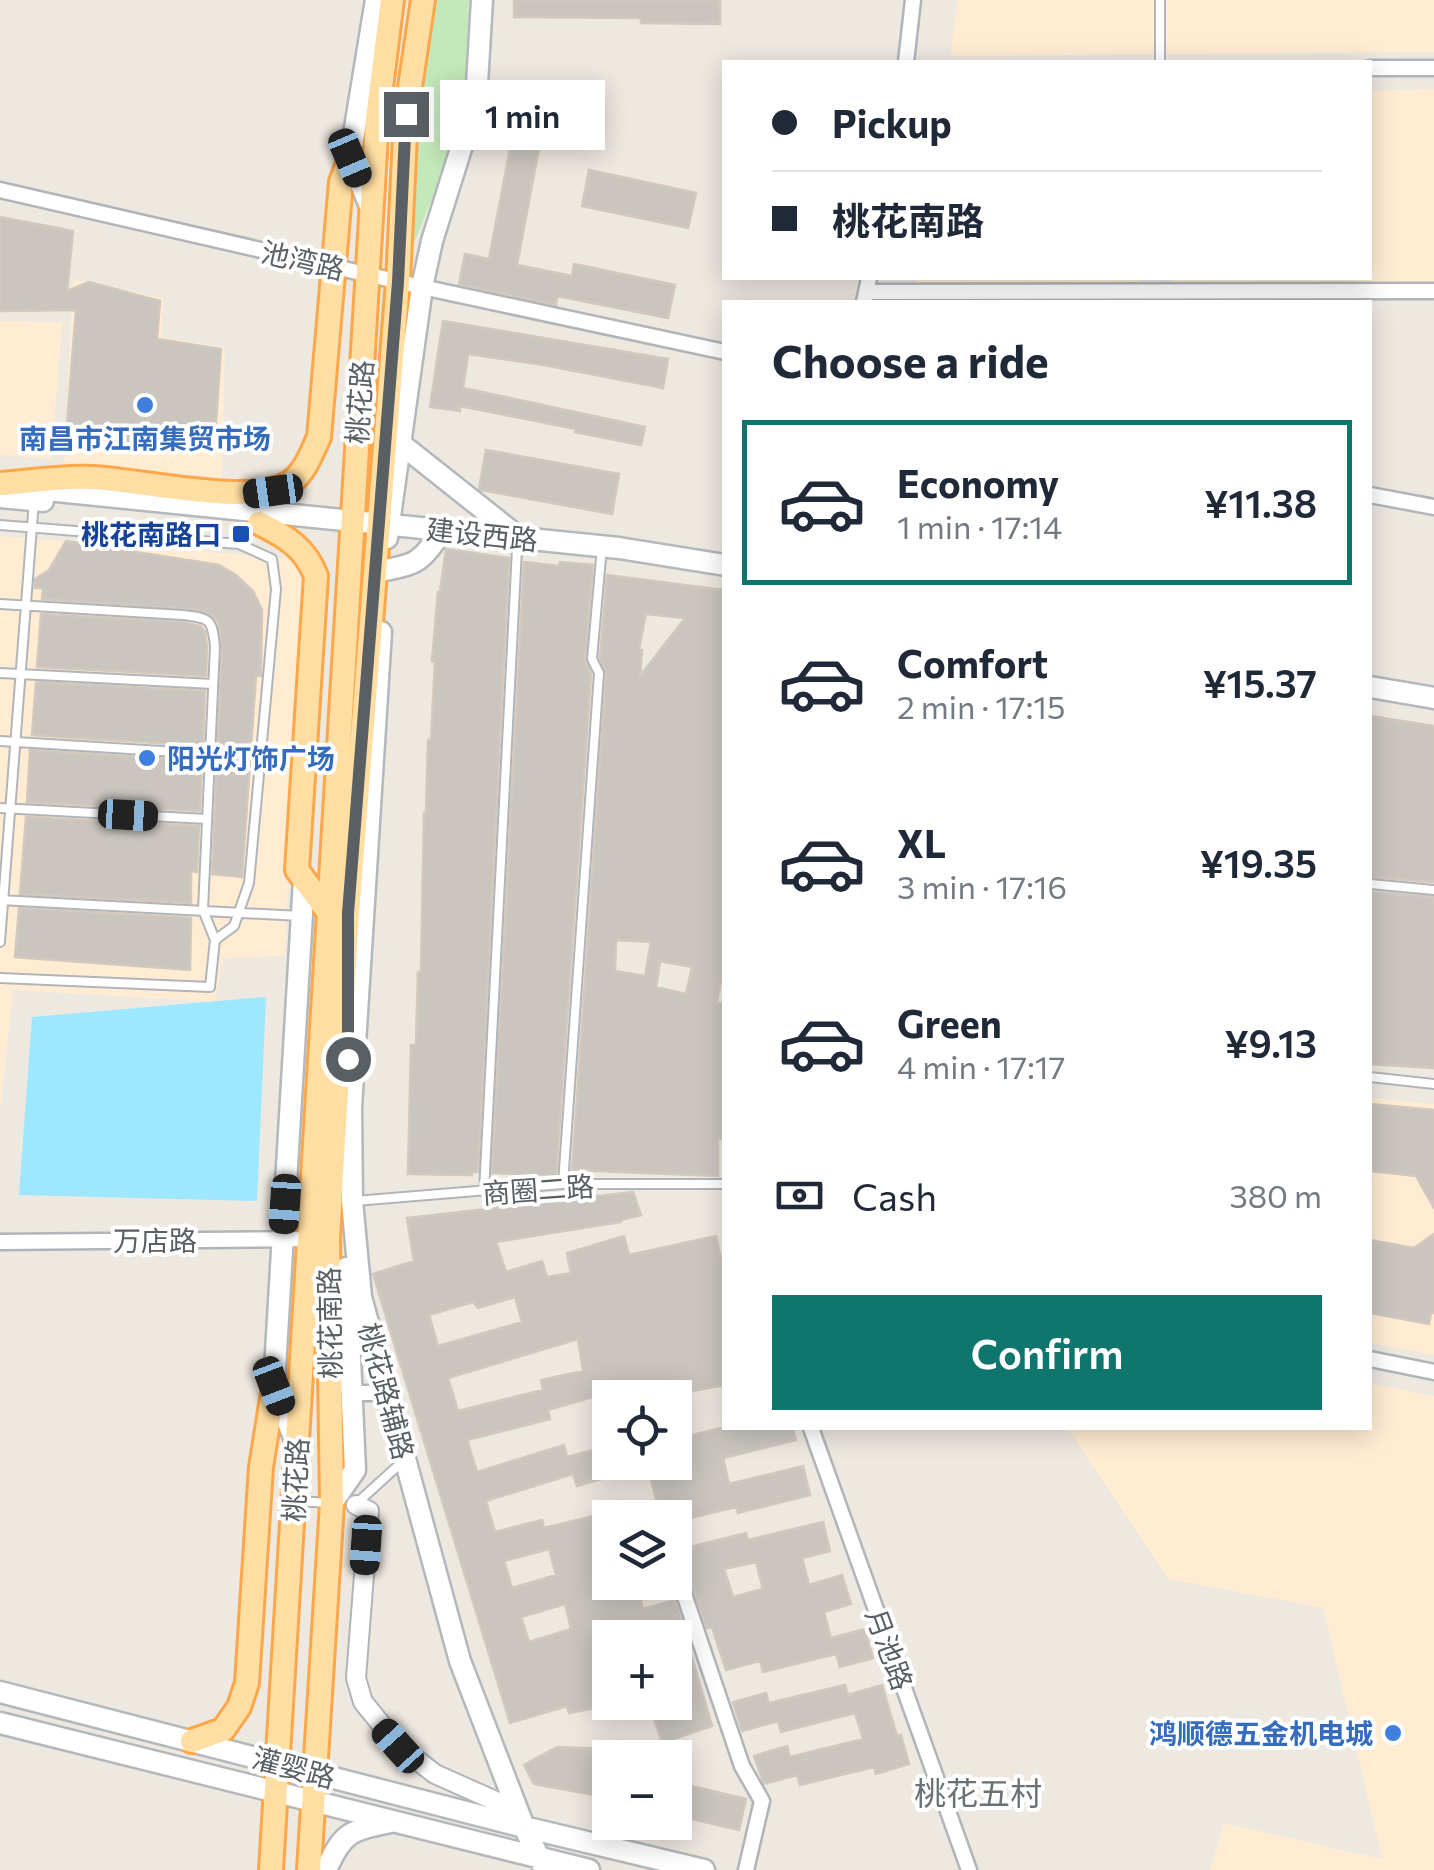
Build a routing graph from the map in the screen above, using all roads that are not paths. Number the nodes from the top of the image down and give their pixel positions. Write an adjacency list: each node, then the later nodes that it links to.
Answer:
1 (376, 0): 11 (main road)
2 (392, 0): 13 (main road, 桃花路)
3 (423, 0): 16 (main road, 桃花南路)
4 (482, 0): 18 (main road, 桃花路辅路)
5 (913, 0): 7 (street)
6 (1160, 0): 8 (lane)
7 (906, 60)
8 (1160, 60)
9 (1372, 68): 10 (street)
10 (1434, 68)
11 (350, 158): 13 (main road); 14 (main road)
12 (0, 190): 14 (street, 池湾路)
13 (372, 211): 15 (main road, 桃花路)
14 (334, 267): 15 (street, 池湾路); 23 (main road)
15 (368, 275): 16 (street, 池湾路); 30 (main road, 桃花路)
16 (398, 282): 18 (street, 池湾路); 32 (main road, 桃花南路)
17 (1155, 285): 19 (street); 20 (street)
18 (422, 287): 21 (street, 池湾路); 22 (main road, 桃花路辅路)
19 (866, 291)
20 (1434, 291)
21 (722, 351)
22 (400, 444): 32 (main road, 桃花路辅路); 34 (main road)
23 (0, 484): 30 (main road, 建设西路)
24 (1372, 495): 27 (street)
25 (0, 497): 26 (main road, 建设西路)
26 (34, 500): 28 (main road, 建设西路); 31 (lane)
27 (1434, 507)
28 (258, 523): 30 (main road, 建设西路); 53 (main road)
29 (0, 525): 31 (lane)
30 (352, 526): 32 (main road, 建设西路); 59 (main road, 桃花路)
31 (32, 528): 40 (lane); 58 (lane)
32 (383, 530): 33 (main road, 建设西路); 34 (main road, 建设西路); 37 (main road, 桃花路辅路); 59 (main road, 桃花南路)
33 (434, 541): 34 (main road, 建设西路); 37 (main road)
34 (518, 543): 35 (main road, 建设西路); 36 (main road, 建设西路); 68 (lane)
35 (601, 558): 38 (main road, 建设西路); 66 (lane)
36 (722, 565)
37 (385, 570): 69 (main road, 桃花路辅路)
38 (722, 577)
39 (0, 604): 40 (lane)
40 (26, 606): 42 (lane); 44 (lane)
41 (0, 673): 42 (lane)
42 (20, 674): 44 (lane); 49 (lane)
43 (1372, 675): 45 (main road)
44 (214, 684): 50 (lane)
45 (1434, 686)
46 (1372, 687): 47 (main road)
47 (1434, 698)
48 (0, 742): 49 (lane)
49 (16, 742): 50 (lane); 51 (lane)
50 (210, 754): 52 (lane)
51 (5, 809): 52 (lane); 56 (lane)
52 (208, 819): 57 (lane)
53 (304, 880): 59 (main road); 60 (main road)
54 (1372, 884): 55 (lane)
55 (1434, 890)
56 (2, 900): 57 (lane); 62 (lane)
57 (204, 910): 58 (lane); 61 (lane)
58 (239, 912): 60 (lane); 61 (lane)
59 (338, 913): 70 (main road, 桃花路); 77 (main road); 82 (main road, 桃花南路)
60 (302, 916): 71 (main road)
61 (215, 940): 63 (lane)
62 (0, 942)
63 (0, 978)
64 (1372, 1077): 65 (lane)
65 (1434, 1084)
66 (563, 1184): 67 (lane, 商圈二路); 68 (lane, 商圈二路)
67 (722, 1184)
68 (484, 1192): 69 (lane, 商圈二路)
69 (352, 1202): 76 (main road, 桃花路辅路)
70 (309, 1239): 71 (street, 万店路); 79 (main road, 桃花路)
71 (283, 1240): 72 (street, 万店路); 75 (main road)
72 (0, 1242)
73 (1372, 1359): 74 (street)
74 (1434, 1372)
75 (274, 1386): 79 (main road); 87 (main road)
76 (388, 1393): 77 (street); 80 (main road, 桃花路辅路)
77 (352, 1394): 82 (main road)
78 (812, 1430): 101 (street, 月池路)
79 (297, 1445): 81 (main road, 桃花路)
80 (405, 1459): 83 (lane); 92 (main road, 桃花路辅路)
81 (294, 1501): 82 (lane); 88 (main road, 桃花路)
82 (332, 1503): 83 (lane); 89 (main road, 桃花南路)
83 (356, 1504): 92 (street)
84 (686, 1600): 100 (street)
85 (0, 1692): 87 (main road, 灌婴路)
86 (0, 1723): 90 (main road, 灌婴路)
87 (192, 1741): 88 (main road, 灌婴路)
88 (278, 1763): 89 (main road, 灌婴路); 90 (main road)
89 (316, 1773): 91 (main road, 桃花南路); 92 (main road, 灌婴路)
90 (276, 1792): 91 (main road, 灌婴路); 95 (main road)
91 (314, 1801): 93 (main road, 灌婴路); 96 (main road, 桃花南路)
92 (521, 1819): 94 (main road, 桃花路辅路); 99 (main road, 灌婴路)
93 (396, 1821): 94 (main road, 灌婴路); 97 (main road)
94 (541, 1863): 98 (main road, 灌婴路)
95 (271, 1870)
96 (310, 1870)
97 (326, 1870)
98 (589, 1870)
99 (704, 1870)
100 (746, 1870)
101 (969, 1870)

